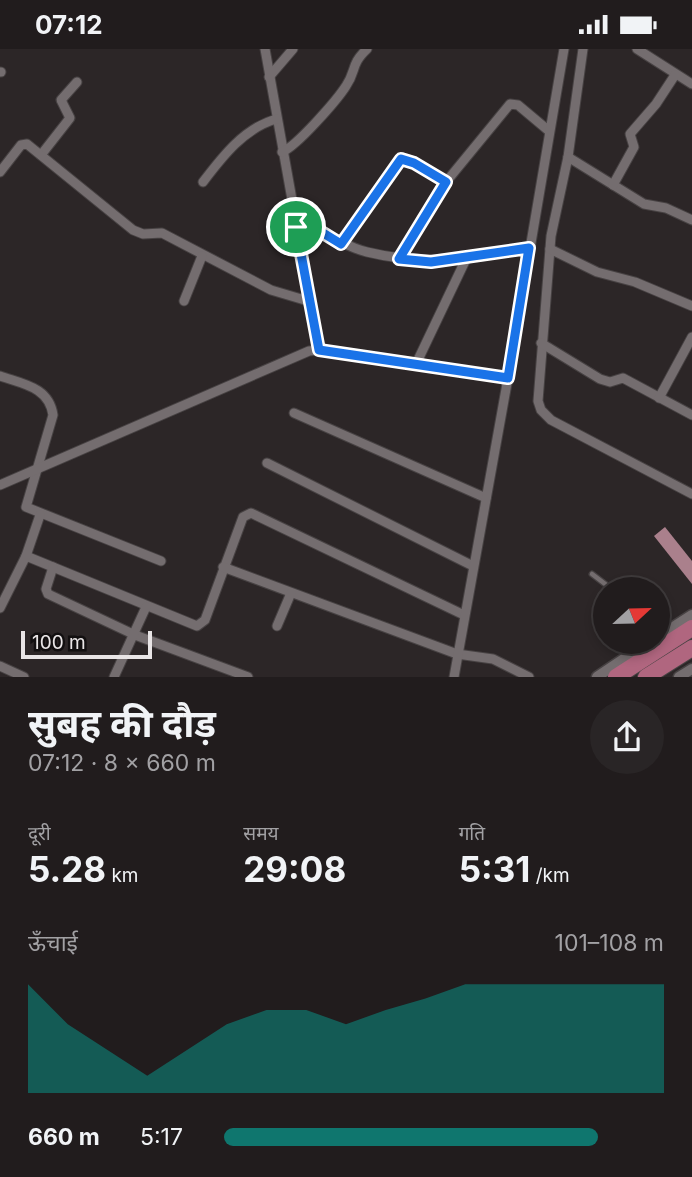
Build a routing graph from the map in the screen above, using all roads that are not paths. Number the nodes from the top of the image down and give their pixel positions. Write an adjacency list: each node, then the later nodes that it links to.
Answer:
1 (265, 49): 8 (street)
2 (293, 49): 8 (street)
3 (367, 49): 13 (street)
4 (564, 49): 12 (street)
5 (583, 49): 15 (street)
6 (637, 49): 7 (street)
7 (675, 75): 10 (street); 19 (street)
8 (269, 77): 11 (street)
9 (77, 82): 14 (street)
10 (692, 84)
11 (277, 119): 13 (street); 17 (street)
12 (549, 131): 18 (street); 23 (street)
13 (282, 152): 21 (street)
14 (41, 155): 16 (street); 25 (street)
15 (568, 157): 19 (street); 24 (street)
16 (0, 172)
17 (203, 182)
18 (446, 182): 22 (street); 27 (street)
19 (613, 185): 20 (street)
20 (692, 220)
21 (296, 227): 22 (street); 29 (street)
22 (341, 244): 27 (street)
23 (529, 248): 26 (street); 36 (street)
24 (550, 249): 30 (street); 32 (street)
25 (202, 256): 28 (street); 29 (street)
26 (467, 257): 27 (street); 34 (street)
27 (399, 259)
28 (184, 301)
29 (308, 301): 33 (street)
30 (691, 303)
31 (692, 337): 37 (street)
32 (541, 343): 37 (street); 43 (street)
33 (319, 350): 34 (street); 41 (street)
34 (416, 365): 36 (street)
35 (0, 376): 41 (street)
36 (508, 378): 44 (street)
37 (659, 398): 39 (street)
38 (294, 413): 44 (street)
39 (692, 415)
40 (267, 463): 48 (street)
41 (40, 467): 42 (street); 45 (street)
42 (0, 485)
43 (692, 494)
44 (486, 498): 48 (street)
45 (40, 515): 46 (street); 47 (street)
46 (26, 556): 49 (street); 55 (street)
47 (161, 561)
48 (473, 566): 56 (street)
49 (52, 567): 54 (street); 61 (street)
50 (223, 567): 53 (street); 54 (street); 56 (street)
51 (592, 574): 52 (lane)
52 (596, 577)
53 (290, 593): 58 (street); 63 (street)
54 (146, 607): 61 (street)
55 (0, 608)
56 (464, 615): 63 (street)
57 (692, 615): 60 (street)
58 (277, 626)
59 (692, 628): 73 (highway)
60 (670, 629)
61 (135, 635): 68 (street); 69 (street)
62 (692, 647): 74 (highway)
63 (460, 654): 70 (street); 71 (street)
64 (630, 655): 72 (street)
65 (0, 666): 67 (street)
66 (692, 669): 75 (street)
67 (24, 677)
68 (114, 677)
69 (248, 677)
70 (454, 677)
71 (529, 677)
72 (597, 677)
73 (616, 677)
74 (646, 677)
75 (679, 677)

